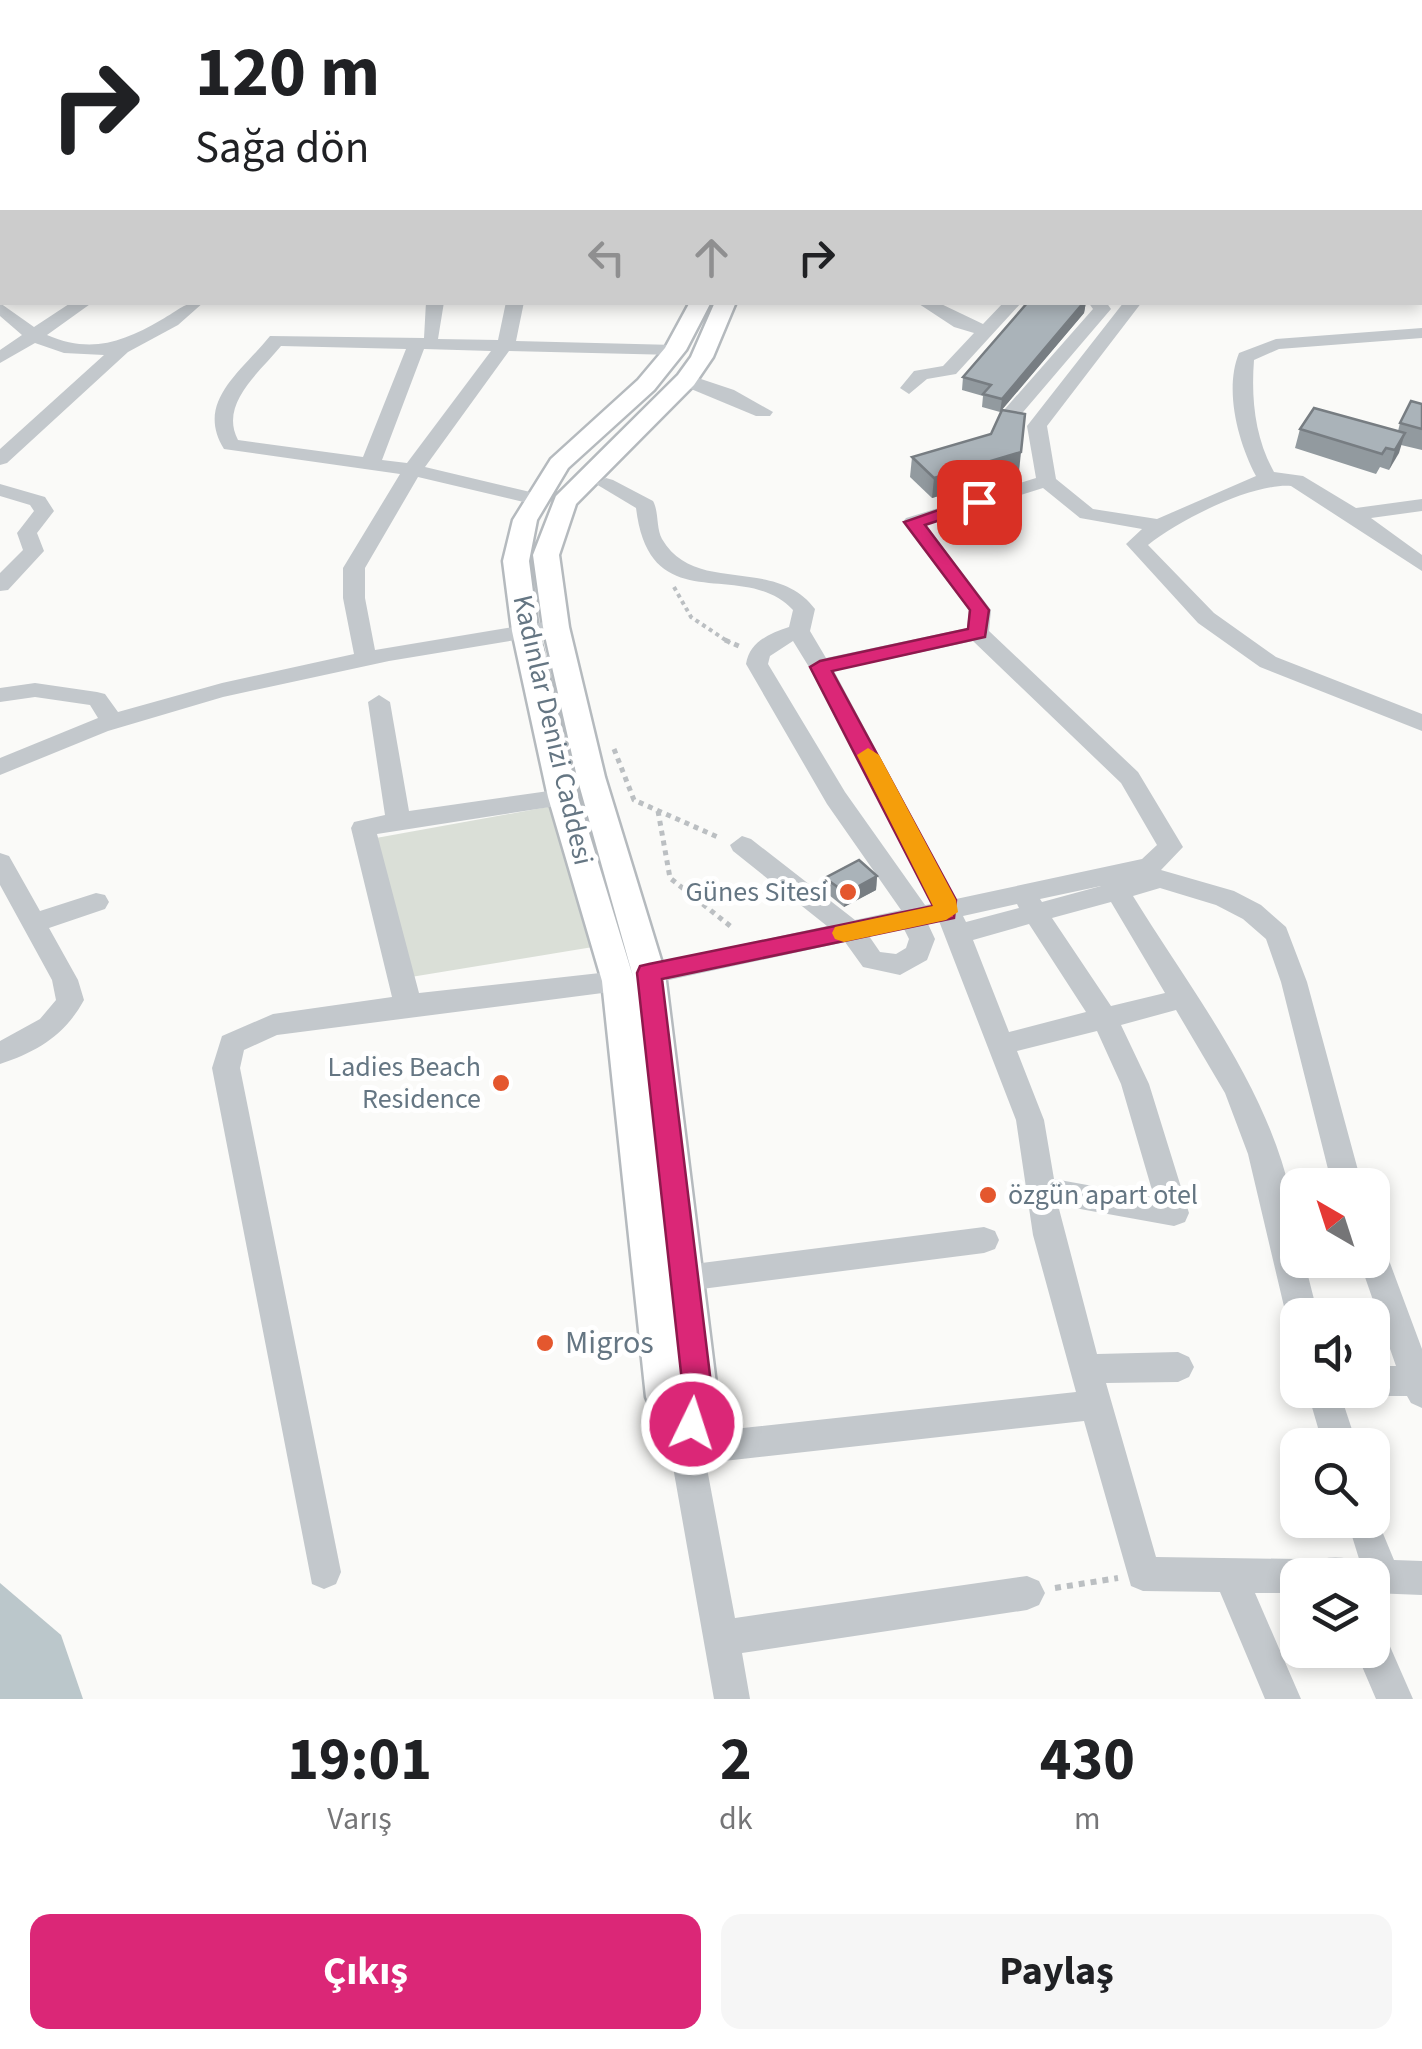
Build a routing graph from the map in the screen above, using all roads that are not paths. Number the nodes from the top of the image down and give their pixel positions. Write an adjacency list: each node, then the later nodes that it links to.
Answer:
1 (80, 305): 15 (street)
2 (192, 305): 18 (street)
3 (434, 305): 17 (street)
4 (514, 305): 16 (street)
5 (699, 305): 19 (main road, Kadınlar Denizi Caddesi)
6 (725, 305): 21 (main road, Kadınlar Denizi Caddesi)
7 (929, 305): 13 (street)
8 (1011, 305): 13 (street)
9 (1099, 305): 24 (street)
10 (1132, 305): 29 (street)
11 (0, 308): 15 (street)
12 (278, 331): 17 (street)
13 (986, 331): 22 (street)
14 (1422, 332): 28 (street)
15 (34, 336): 18 (street); 20 (street)
16 (506, 339): 17 (street); 19 (street); 27 (street)
17 (424, 340): 26 (street); 26 (street)
18 (122, 348): 25 (street)
19 (675, 350): 32 (main road, Kadınlar Denizi Caddesi)
20 (0, 358)
21 (686, 380): 23 (street); 38 (main road, Kadınlar Denizi Caddesi)
22 (909, 388)
23 (763, 412)
24 (1011, 414)
25 (0, 459)
26 (370, 465): 27 (street)
27 (412, 470): 32 (street); 42 (street)
28 (1266, 478): 34 (street); 35 (street)
29 (1046, 481): 35 (street); 41 (street)
30 (606, 484): 40 (street)
31 (0, 490): 37 (street)
32 (536, 499): 39 (main road, Kadınlar Denizi Caddesi)
33 (1422, 504): 34 (street)
34 (1354, 514): 36 (street)
35 (1159, 526): 47 (street)
36 (1422, 565)
37 (0, 586)
38 (556, 626): 39 (street); 59 (main road, Kadınlar Denizi Caddesi)
39 (526, 631): 42 (street); 49 (main road, Kadınlar Denizi Caddesi)
40 (799, 631): 43 (street); 56 (street)
41 (978, 633): 43 (street); 53 (street)
42 (366, 660): 46 (street)
43 (820, 667): 56 (street)
44 (0, 696): 46 (street)
45 (378, 702): 50 (street)
46 (112, 721): 48 (street)
47 (1422, 723)
48 (0, 767)
49 (562, 798): 50 (street); 59 (main road, Kadınlar Denizi Caddesi)
50 (398, 821): 61 (street)
51 (742, 844): 58 (street)
52 (0, 862): 57 (street)
53 (1112, 882): 55 (street); 60 (street); 65 (street)
54 (96, 902): 57 (street)
55 (1029, 904): 56 (street); 62 (street)
56 (933, 920): 58 (street); 58 (street); 63 (street)
57 (34, 923): 64 (street)
58 (851, 932): 59 (street)
59 (634, 977): 61 (street); 68 (main road); 76 (main road)
60 (1184, 998): 62 (street); 70 (street)
61 (408, 1005): 77 (street)
62 (1104, 1016): 63 (street); 66 (street)
63 (1000, 1045): 66 (street)
64 (0, 1053)
65 (1343, 1168)
66 (1042, 1190): 72 (street)
67 (984, 1240): 68 (street)
68 (686, 1278): 76 (main road)
69 (1380, 1278): 74 (street)
70 (1298, 1298)
71 (1178, 1367): 72 (street)
72 (1083, 1369): 75 (street)
73 (1390, 1383): 74 (street)
74 (1420, 1387)
75 (1093, 1405): 76 (street); 80 (street)
76 (686, 1450): 83 (street)
77 (324, 1572)
78 (1390, 1576): 81 (street)
79 (1280, 1577): 80 (street)
80 (1230, 1578): 86 (street)
81 (1422, 1578)
82 (1027, 1593): 83 (street)
83 (720, 1638): 85 (street)
84 (1381, 1668): 87 (street)
85 (732, 1699)
86 (1282, 1699)
87 (1395, 1699)

